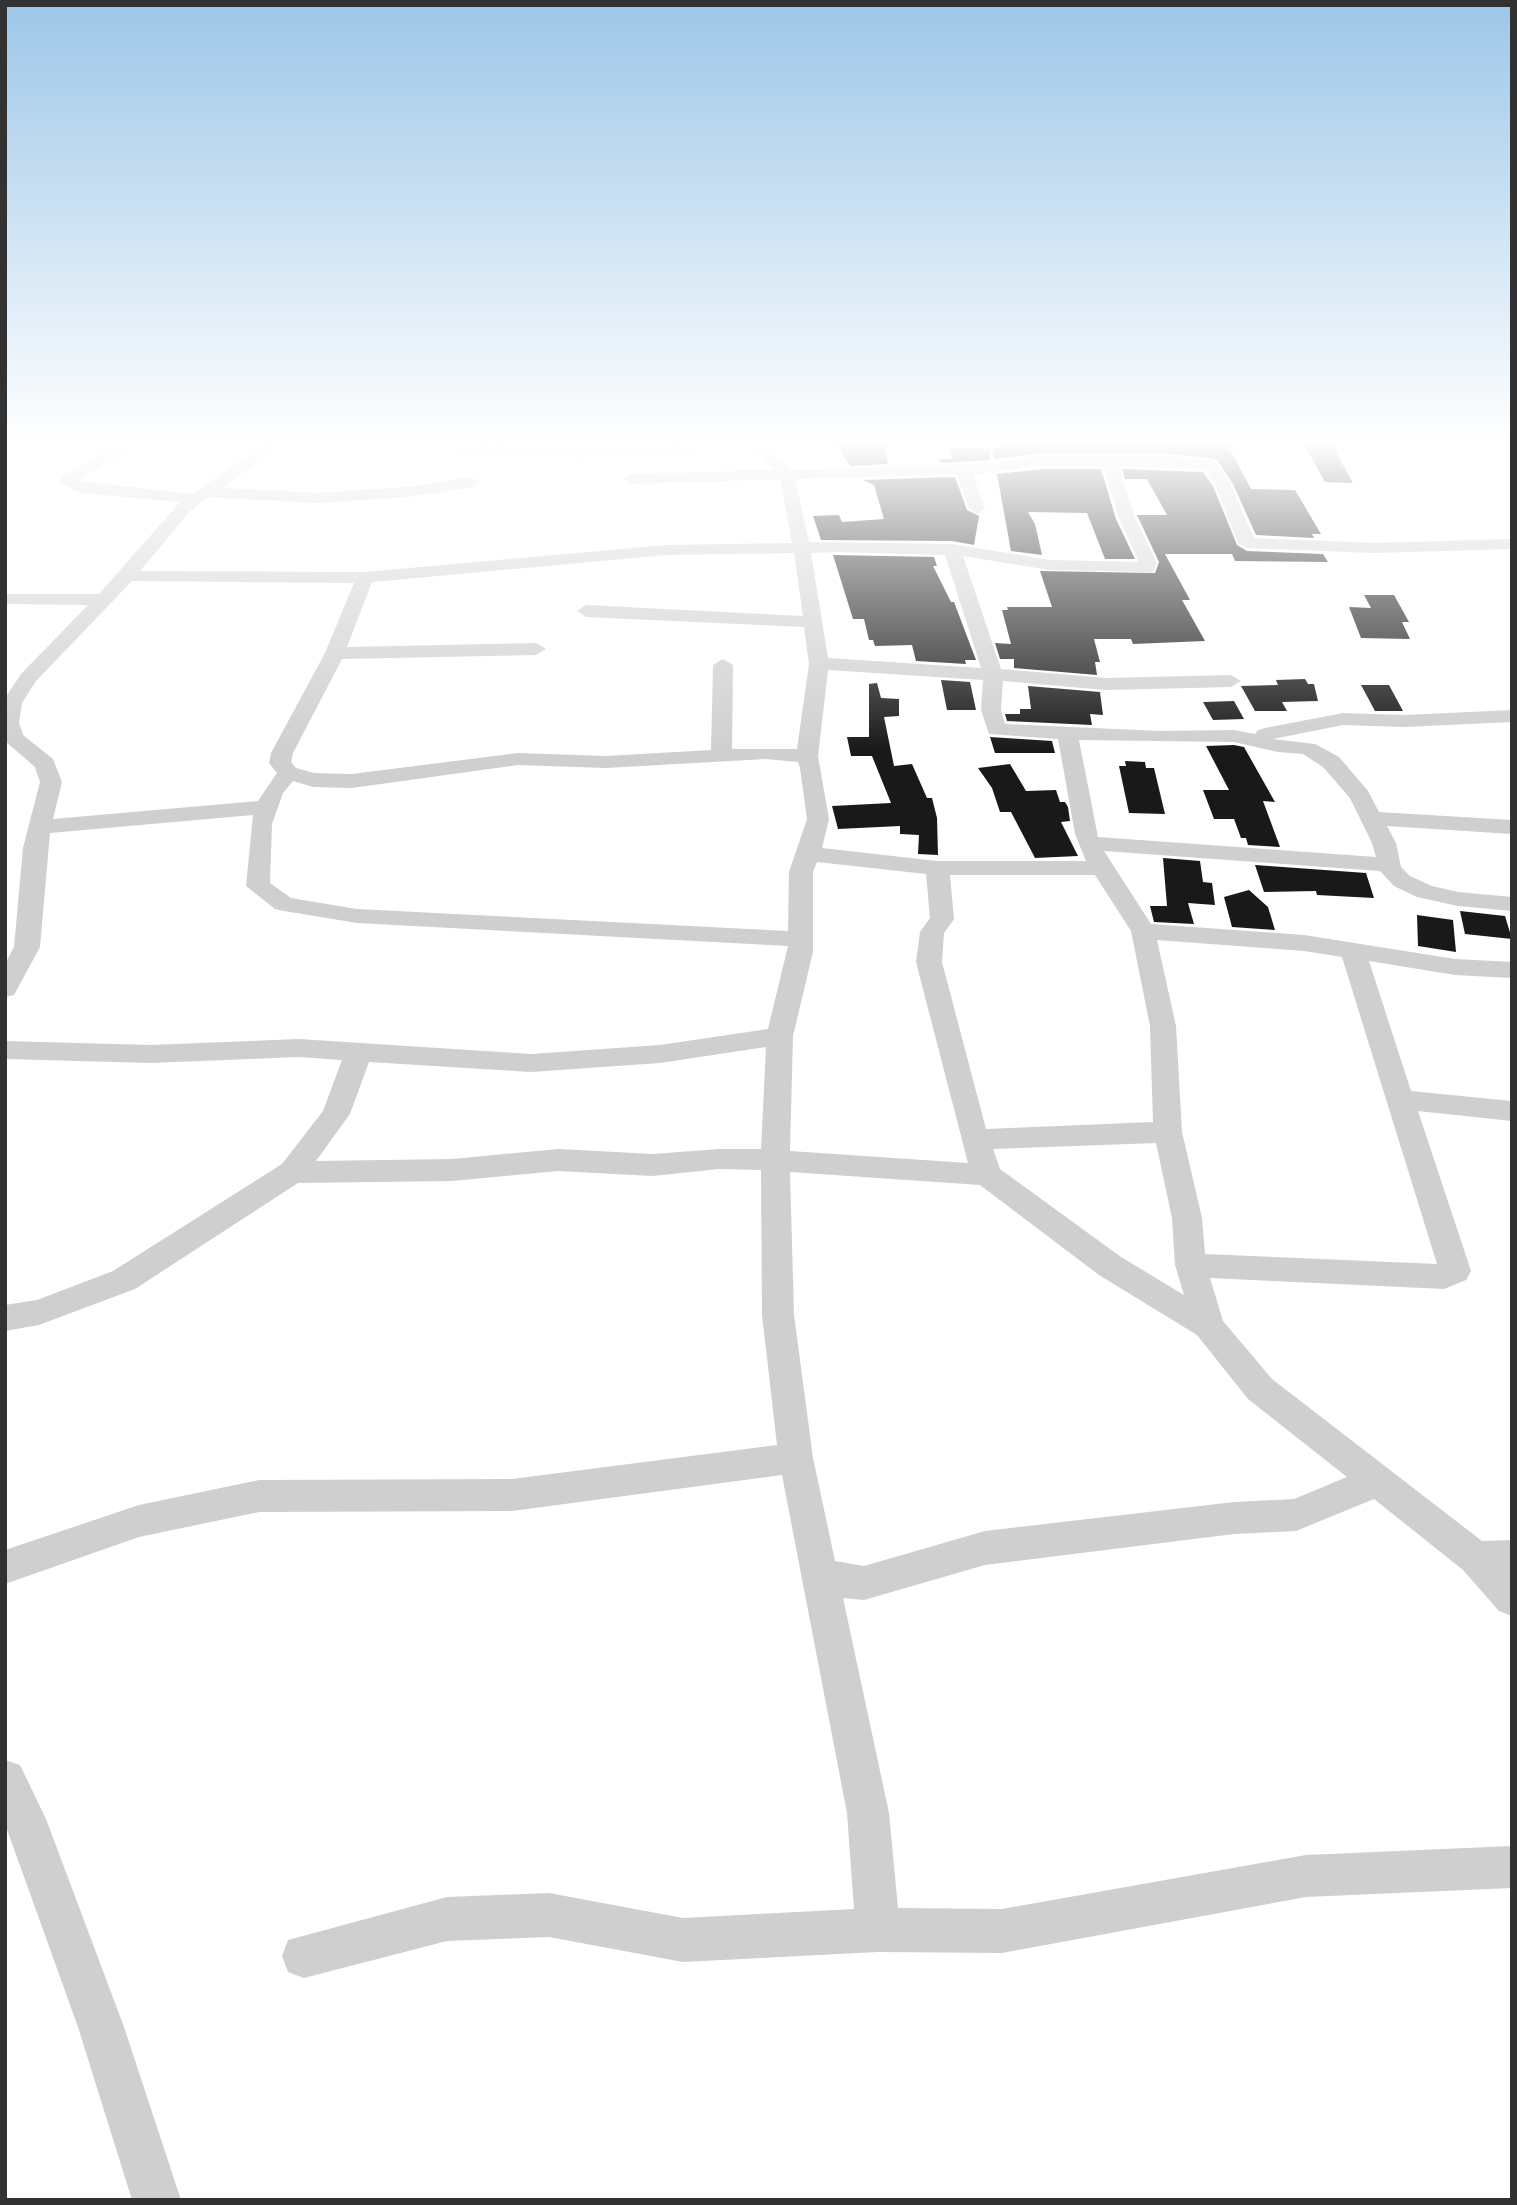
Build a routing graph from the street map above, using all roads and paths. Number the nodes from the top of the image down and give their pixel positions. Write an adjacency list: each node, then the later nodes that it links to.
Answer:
1 (152, 544): 8 (street)
2 (801, 544): 6 (street)
3 (1139, 544): 7 (street)
4 (1270, 544): 5 (street)
5 (1512, 544)
6 (802, 549): 7 (street); 9 (street); 13 (street)
7 (952, 549): 18 (street)
8 (127, 576): 9 (street); 11 (street)
9 (365, 577): 15 (street)
10 (5, 599): 11 (street)
11 (100, 600): 28 (street)
12 (586, 611): 13 (street)
13 (813, 622): 17 (street)
14 (536, 649): 15 (street)
15 (335, 653): 25 (street)
16 (723, 664): 23 (street)
17 (819, 664): 18 (street); 24 (street)
18 (993, 674): 19 (street); 21 (street)
19 (1231, 681)
20 (1512, 716): 22 (street)
21 (1069, 734): 22 (street); 30 (street)
22 (1234, 736): 27 (street)
23 (721, 756): 24 (street); 25 (street)
24 (807, 756): 31 (street)
25 (288, 774): 26 (street)
26 (268, 807): 28 (street); 37 (street)
27 (1372, 818): 29 (street); 32 (street)
28 (42, 827): 40 (street)
29 (1512, 827)
30 (1089, 843): 32 (street); 34 (street)
31 (809, 854): 33 (street); 37 (street)
32 (1389, 865): 35 (street)
33 (937, 867): 34 (street); 47 (street)
34 (1100, 868): 36 (street)
35 (1512, 904)
36 (1143, 931): 38 (street); 46 (street)
37 (800, 940): 41 (street)
38 (1352, 949): 39 (street); 44 (street)
39 (1512, 970)
40 (5, 989)
41 (780, 1036): 43 (street); 48 (street)
42 (5, 1050): 43 (street)
43 (359, 1052): 49 (street)
44 (1400, 1100): 45 (street); 51 (street)
45 (1512, 1111)
46 (1168, 1132): 47 (street); 51 (street)
47 (975, 1140): 50 (street)
48 (775, 1160): 49 (street); 50 (street); 54 (street)
49 (292, 1172): 52 (street)
50 (987, 1175): 53 (street)
51 (1191, 1265): 53 (street)
52 (5, 1318)
53 (1208, 1326): 55 (street)
54 (796, 1458): 58 (street); 59 (street)
55 (1377, 1481): 57 (street); 59 (street)
56 (1512, 1558): 57 (street)
57 (1476, 1559): 60 (street)
58 (5, 1566)
59 (817, 1571): 63 (street)
60 (1512, 1599)
61 (5, 1780): 65 (street)
62 (1512, 1867): 63 (street)
63 (878, 1930): 64 (street)
64 (304, 1956)
65 (157, 2200)

